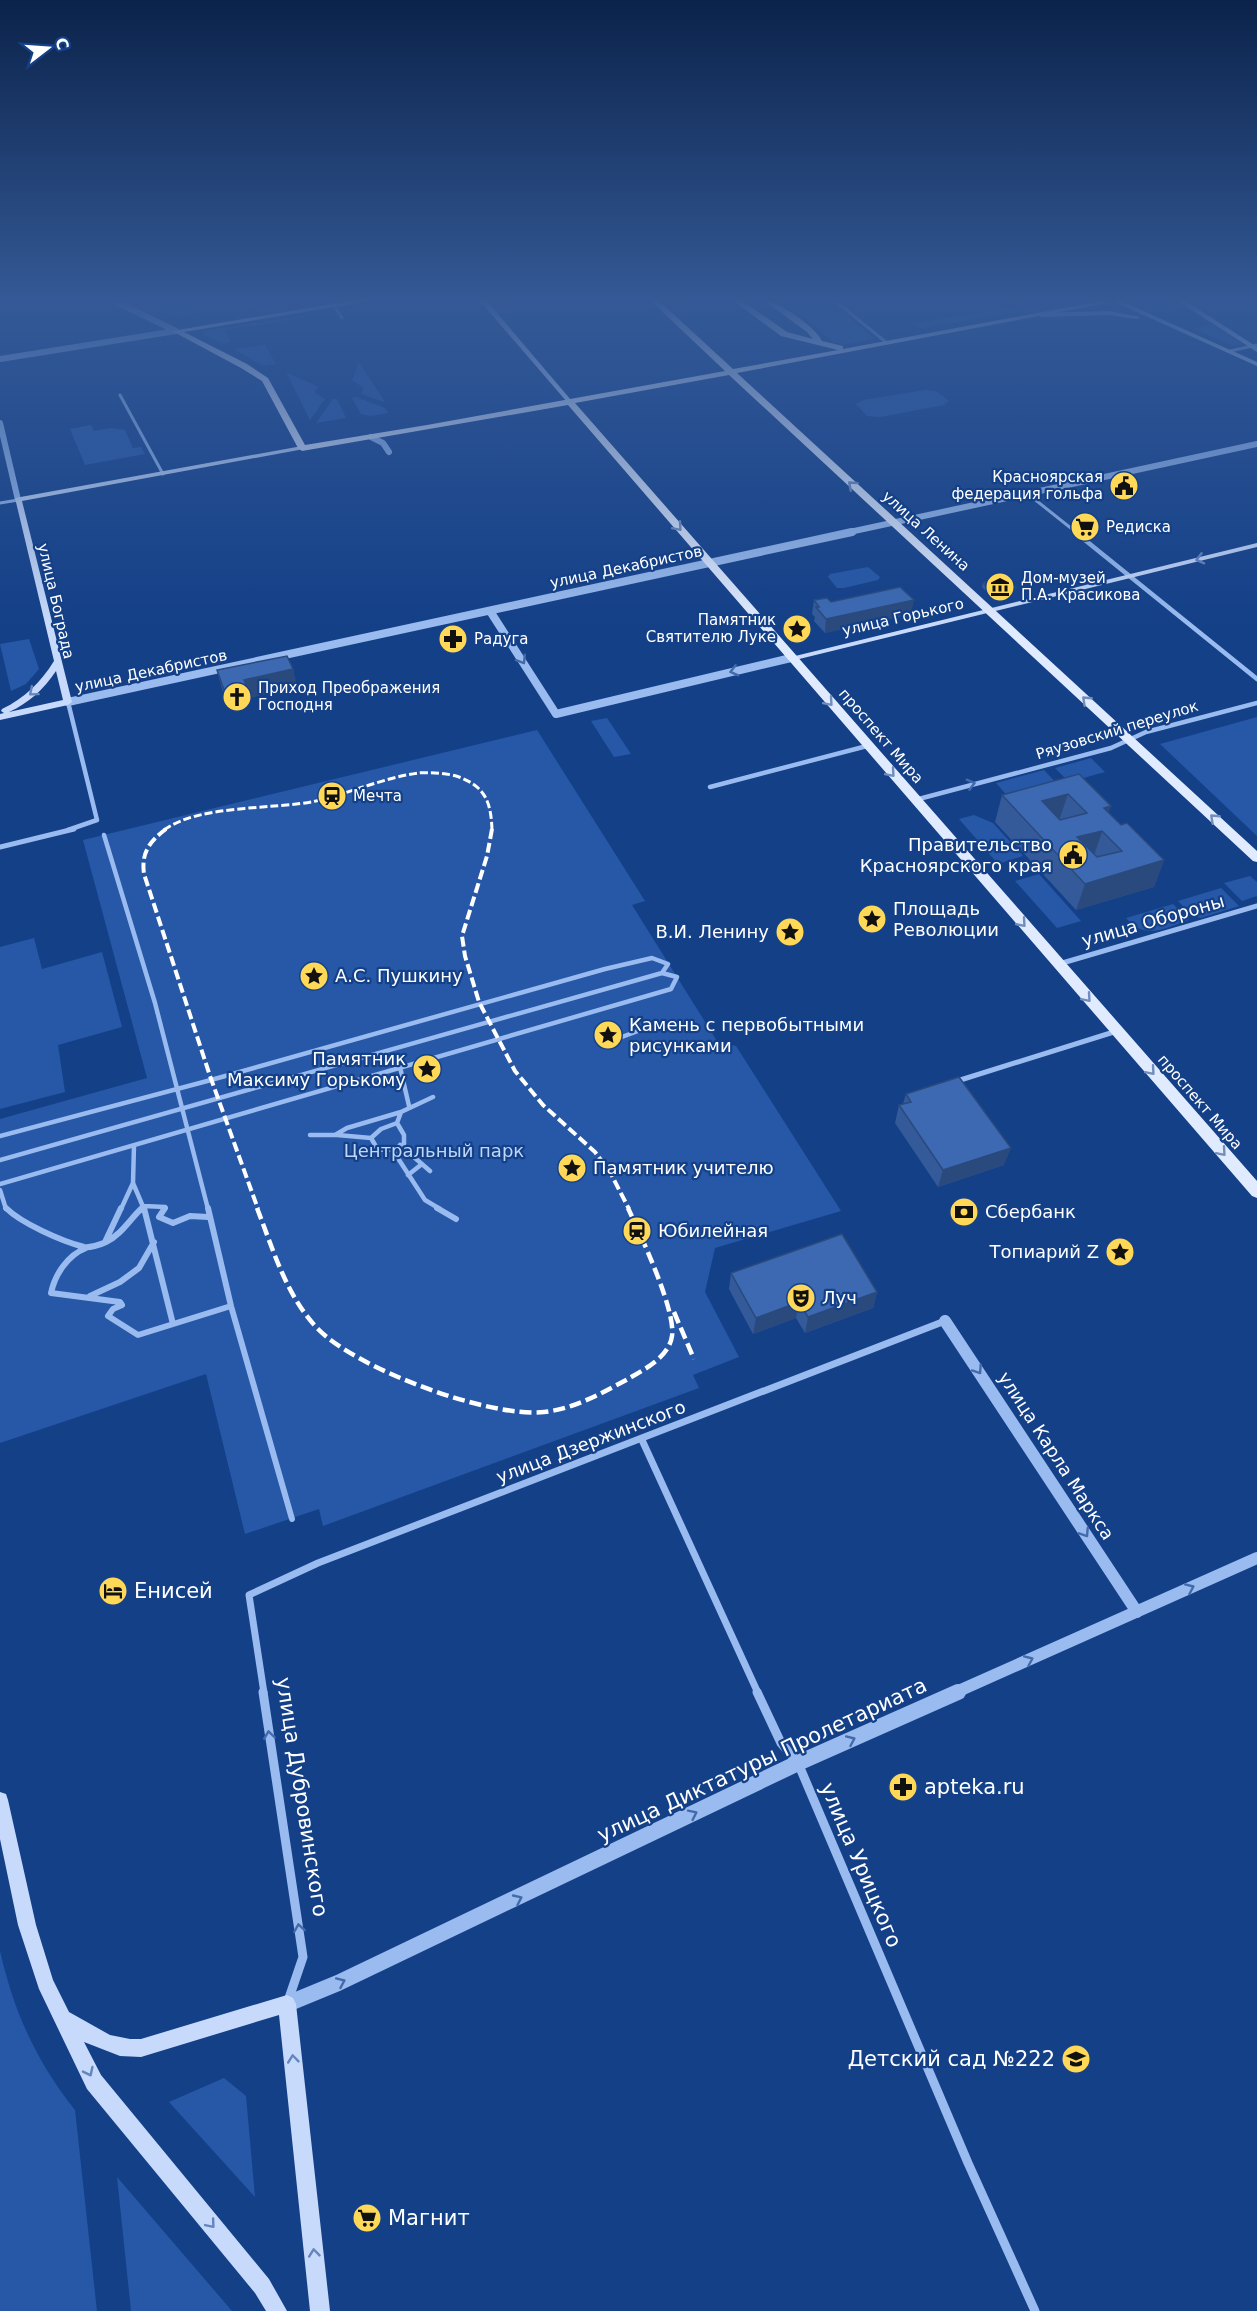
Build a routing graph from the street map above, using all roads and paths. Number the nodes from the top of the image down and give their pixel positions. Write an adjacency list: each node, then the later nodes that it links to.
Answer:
1 (127, 408): 11 (street)
2 (280, 408): 9 (main road)
3 (531, 408): 7 (main road)
4 (575, 408): 17 (main road, проспект Мира, one-way to 17)
5 (769, 408): 15 (main road, улица Ленина, one-way to 5)
6 (0, 423): 13 (street, улица Бограда)
7 (371, 437): 9 (main road); 10 (street)
8 (1257, 444): 12 (street, улица Декабристов)
9 (302, 448): 11 (main road)
10 (389, 452)
11 (163, 474): 13 (main road)
12 (1028, 494): 15 (street, улица Декабристов); 18 (street)
13 (18, 500): 14 (street); 22 (main road, улица Бограда)
14 (0, 503)
15 (895, 524): 17 (street, улица Декабристов); 19 (main road, улица Ленина)
16 (1257, 545): 18 (main road, улица Горького, one-way to 18)
17 (709, 563): 20 (street, улица Декабристов); 21 (main road, проспект Мира)
18 (1130, 576): 19 (main road, улица Горького); 23 (street)
19 (988, 610): 21 (main road, улица Горького); 27 (main road, улица Ленина, one-way to 19)
20 (490, 611): 21 (street, улица Горького); 24 (street, улица Декабристов)
21 (791, 658): 28 (main road, проспект Мира, one-way to 28)
22 (57, 662): 24 (main road, улица Бограда); 26 (main road, one-way to 26)
23 (1257, 679)
24 (68, 702): 26 (main road, улица Декабристов); 32 (street, улица Бограда)
25 (1257, 703): 27 (street, Ряузовский переулок)
26 (0, 715)
27 (1129, 740): 30 (street, Ряузовский переулок, one-way to 27); 33 (main road, улица Ленина, one-way to 27)
28 (867, 746): 29 (street); 30 (main road, проспект Мира, one-way to 30)
29 (710, 787)
30 (914, 800): 35 (main road, проспект Мира, one-way to 35)
31 (104, 835): 42 (street)
32 (0, 847)
33 (1257, 858)
34 (1257, 906): 35 (street, улица Обороны)
35 (1058, 964): 38 (main road, проспект Мира, one-way to 38)
36 (662, 973): 40 (street); 42 (street); 45 (street)
37 (638, 1031): 39 (street)
38 (1117, 1031): 41 (street); 63 (main road, проспект Мира, one-way to 63)
39 (619, 1038)
40 (400, 1067): 44 (street); 48 (street)
41 (950, 1084)
42 (178, 1089): 45 (street); 51 (street)
43 (433, 1096): 44 (street)
44 (409, 1106): 46 (street)
45 (183, 1108): 48 (street); 56 (street)
46 (401, 1112): 47 (street); 50 (street)
47 (397, 1123): 52 (street); 54 (street)
48 (189, 1129): 53 (street); 65 (street)
49 (310, 1135): 50 (street)
50 (335, 1135): 52 (street)
51 (0, 1136)
52 (371, 1137): 55 (street)
53 (134, 1145): 60 (street); 61 (street)
54 (400, 1145): 55 (street); 57 (street)
55 (392, 1149): 59 (street)
56 (0, 1160)
57 (422, 1164): 58 (street); 59 (street)
58 (430, 1171)
59 (408, 1175): 66 (street)
60 (133, 1183): 64 (street); 68 (street)
61 (0, 1184)
62 (0, 1190): 69 (street)
63 (1257, 1192)
64 (144, 1206): 65 (street); 67 (street); 68 (street)
65 (208, 1217): 71 (street)
66 (456, 1219)
67 (155, 1240): 70 (street); 73 (street)
68 (105, 1243): 69 (street)
69 (86, 1248): 70 (street)
70 (86, 1297): 73 (street)
71 (231, 1306): 73 (street); 75 (street)
72 (945, 1321): 74 (street, улица Дзержинского); 78 (street, улица Карла Маркса, one-way to 78)
73 (173, 1324)
74 (642, 1440): 77 (street, улица Дзержинского); 79 (street, улица Урицкого)
75 (292, 1519)
76 (1257, 1558): 78 (street, улица Диктатуры Пролетариата, one-way to 76)
77 (249, 1595): 81 (street, улица Дубровинского, one-way to 77)
78 (1137, 1612): 79 (street, улица Диктатуры Пролетариата, one-way to 78)
79 (798, 1763): 81 (street, улица Диктатуры Пролетариата, one-way to 79); 85 (street, улица Урицкого)
80 (0, 1800): 82 (main road)
81 (287, 2004): 82 (main road); 84 (main road, улица Дубровинского, one-way to 81)
82 (63, 2019): 83 (main road, one-way to 83)
83 (277, 2311)
84 (320, 2311)
85 (1035, 2311)

